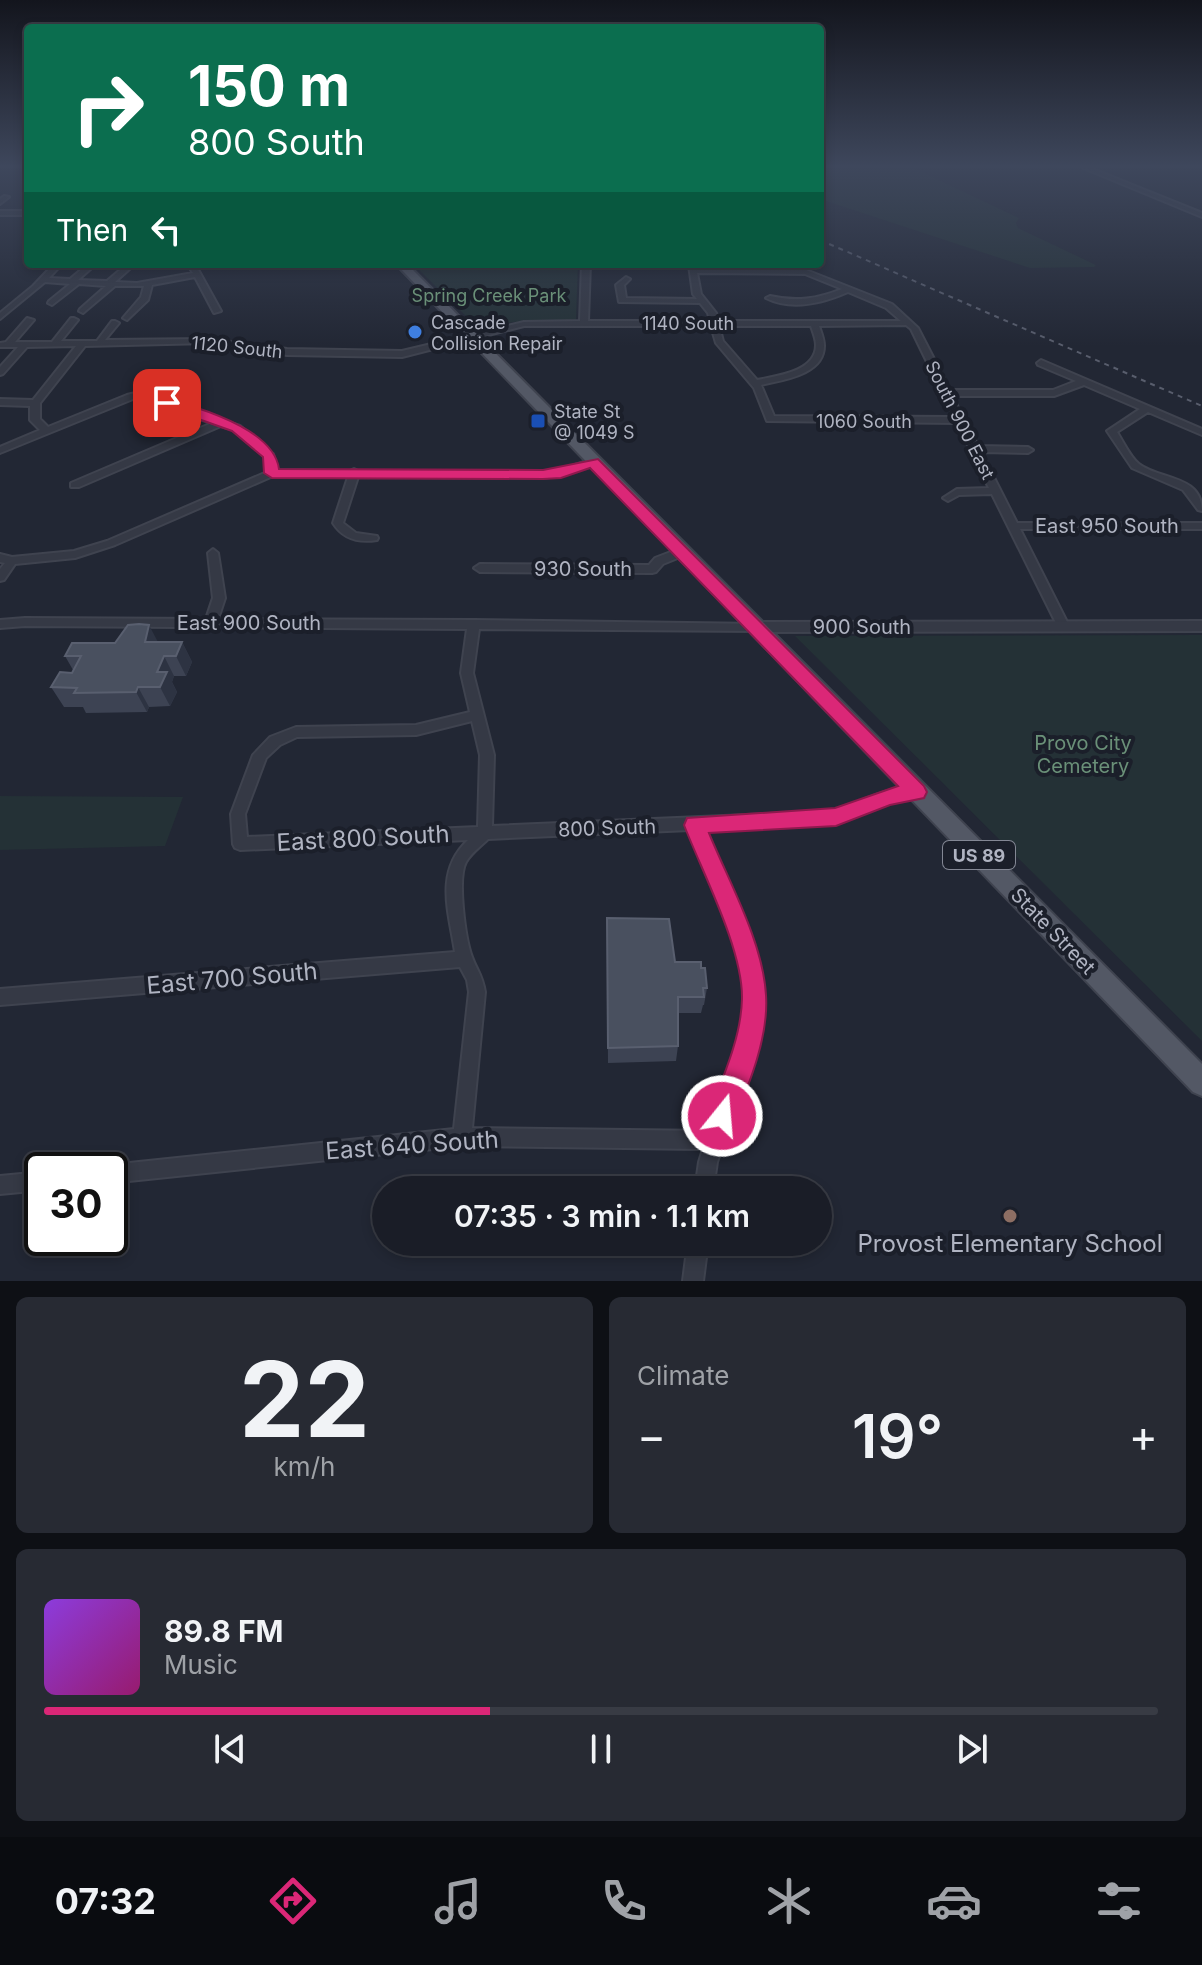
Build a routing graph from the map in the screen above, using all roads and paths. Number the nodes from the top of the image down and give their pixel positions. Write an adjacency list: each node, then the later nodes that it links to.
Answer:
1 (54, 268): 11 (street)
2 (88, 268): 12 (street)
3 (127, 268): 13 (street)
4 (193, 268): 9 (street)
5 (405, 268): 30 (main road, State Street / US 89)
6 (586, 268): 29 (street)
7 (693, 268): 17 (street)
8 (781, 268): 15 (street, South 900 East)
9 (196, 275): 14 (street); 20 (street)
10 (626, 279): 17 (street)
11 (44, 280): 12 (street); 21 (street)
12 (74, 281): 13 (street); 18 (street)
13 (110, 284): 14 (street); 19 (street)
14 (148, 284): 22 (street)
15 (847, 290): 16 (street); 28 (street, South 900 East)
16 (770, 298)
17 (701, 301): 26 (street)
18 (52, 303)
19 (83, 311)
20 (217, 311)
21 (0, 317)
22 (127, 318)
23 (30, 320): 34 (street)
24 (74, 320): 33 (street)
25 (115, 323): 31 (street)
26 (715, 323): 27 (street, 1140 South); 29 (street, 1140 South); 39 (street)
27 (815, 323): 28 (street, 1140 South); 39 (street)
28 (906, 323): 40 (street, South 900 East)
29 (584, 324): 30 (street, 1140 South)
30 (471, 336): 31 (street, 1120 South); 51 (main road, State Street / US 89)
31 (100, 342): 32 (street, 1120 South)
32 (83, 343): 33 (street, 1120 South); 42 (street)
33 (54, 344): 35 (street, 1120 South)
34 (4, 345): 35 (street, 1120 South)
35 (24, 345): 37 (street)
36 (1041, 363): 38 (street)
37 (0, 372)
38 (1085, 381): 40 (street); 43 (street)
39 (755, 383): 44 (street, 1060 South)
40 (945, 393): 44 (street, South 900 East)
41 (0, 402): 42 (street)
42 (35, 403): 46 (street)
43 (1148, 408): 47 (street); 57 (street)
44 (960, 420): 48 (street, South 900 East)
45 (222, 422): 46 (street); 53 (street); 54 (street)
46 (45, 430): 49 (street)
47 (1202, 432)
48 (975, 449): 50 (street); 55 (street, South 900 East)
49 (0, 450)
50 (1028, 450)
51 (593, 462): 52 (street); 61 (main road, State Street / US 89)
52 (354, 472): 53 (street); 60 (street)
53 (272, 473): 63 (street)
54 (75, 485)
55 (995, 491): 56 (street); 58 (street, South 900 East)
56 (948, 498)
57 (1202, 508)
58 (1013, 526): 59 (street, East 950 South); 71 (street, South 900 East)
59 (1202, 526)
60 (373, 538)
61 (681, 552): 64 (street, 930 South); 73 (main road, State Street / US 89)
62 (213, 553): 68 (street)
63 (6, 559): 65 (street)
64 (480, 568)
65 (0, 577)
66 (0, 616): 67 (street, East 900 South)
67 (25, 622): 68 (street, East 900 South); 69 (street, East 900 South)
68 (211, 623): 70 (street, East 900 South)
69 (0, 624)
70 (474, 624): 73 (street, 900 South); 74 (street)
71 (1063, 626): 72 (street, 900 South); 73 (street, 900 South)
72 (1202, 626)
73 (756, 627): 75 (main road, State Street / US 89)
74 (478, 715): 77 (street); 77 (street, East 800 South)
75 (916, 792): 76 (street, 800 South); 80 (main road, State Street / US 89)
76 (695, 825): 77 (street, 800 South); 82 (street)
77 (485, 833): 78 (street)
78 (464, 959): 79 (street, East 700 South); 81 (street)
79 (0, 997)
80 (1202, 1083)
81 (462, 1137): 82 (street, East 640 South); 83 (street, East 640 South)
82 (715, 1140): 84 (street)
83 (128, 1172)
84 (706, 1176)
85 (24, 1183): 86 (street)
86 (0, 1185)
87 (696, 1256): 88 (street)
88 (693, 1281)

